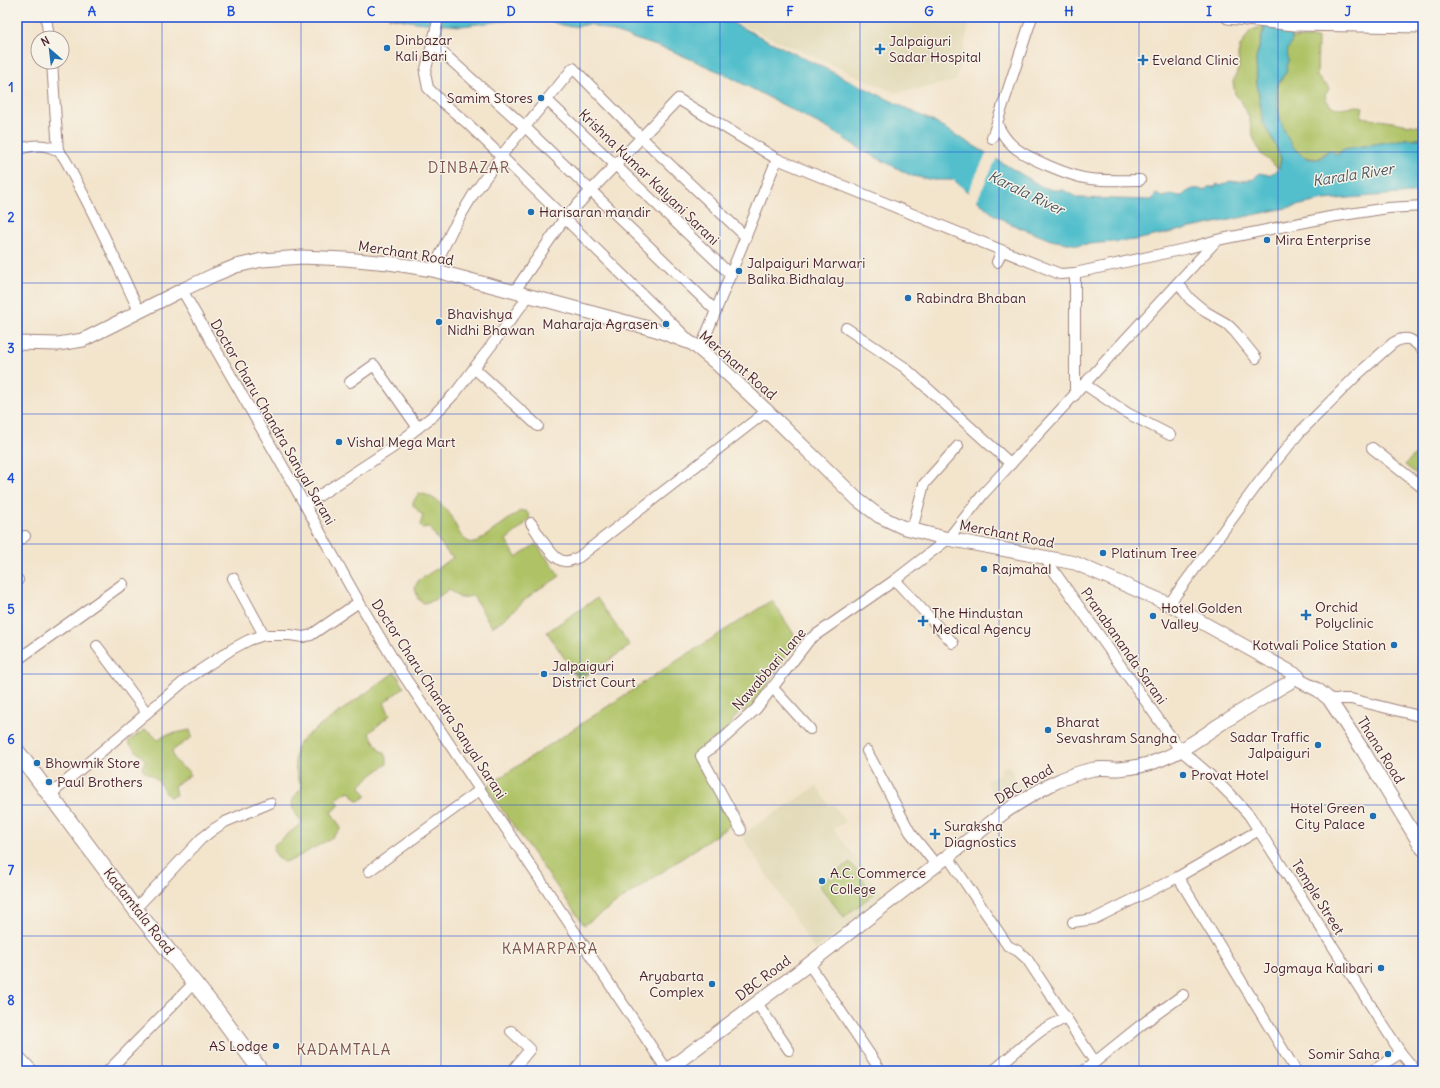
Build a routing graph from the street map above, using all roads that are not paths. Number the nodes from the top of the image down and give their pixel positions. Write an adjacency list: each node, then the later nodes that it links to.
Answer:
1 (46, 17): 6 (street)
2 (1032, 17): 10 (street)
3 (1228, 17): 5 (street)
4 (438, 21): 7 (street)
5 (1422, 26)
6 (48, 30)
7 (433, 44): 11 (street); 16 (street)
8 (53, 70): 15 (street)
9 (547, 100): 11 (street); 12 (street); 18 (street, Krishna Kumar Kalyani Sarani)
10 (997, 124): 13 (street); 19 (street)
11 (525, 127): 16 (street); 20 (street)
12 (641, 137): 17 (street); 18 (street); 23 (street)
13 (992, 138)
14 (18, 149): 15 (street)
15 (58, 151): 34 (street)
16 (501, 156): 22 (street); 27 (street)
17 (777, 159): 23 (street); 25 (street)
18 (615, 165): 20 (street); 29 (street, Krishna Kumar Kalyani Sarani)
19 (1140, 180)
20 (590, 191): 22 (street); 35 (street)
21 (1423, 206): 24 (street)
22 (564, 219): 32 (street); 38 (street)
23 (746, 238): 29 (street)
24 (1217, 240): 28 (street); 30 (street, Nawabbari Lane)
25 (1002, 251): 26 (street); 28 (street)
26 (997, 262)
27 (432, 270): 31 (street, Merchant Road); 32 (street, Merchant Road)
28 (1075, 273): 44 (street)
29 (731, 275): 35 (street)
30 (1178, 283): 40 (street); 43 (street, Nawabbari Lane)
31 (182, 290): 34 (street, Merchant Road); 53 (street, Doctor Charu Chandra Sanyal Sarani)
32 (514, 292): 33 (street, Merchant Road)
33 (528, 297): 38 (street, Merchant Road); 41 (street)
34 (139, 311): 37 (street, Merchant Road)
35 (716, 311): 38 (street)
36 (846, 328): 51 (street)
37 (17, 343)
38 (697, 347): 45 (street, Merchant Road)
39 (1423, 350): 62 (street)
40 (1256, 358)
41 (474, 368): 46 (street); 47 (street)
42 (350, 382): 47 (street)
43 (1084, 384): 44 (street, Nawabbari Lane); 48 (street)
44 (1074, 395): 51 (street, Nawabbari Lane)
45 (767, 411): 54 (street); 55 (street, Merchant Road)
46 (538, 426)
47 (418, 428): 53 (street)
48 (1170, 435)
49 (958, 446): 55 (street)
50 (1372, 448): 52 (street)
51 (1011, 464): 56 (street, Nawabbari Lane)
52 (1423, 488)
53 (305, 505): 61 (street, Doctor Charu Chandra Sanyal Sarani)
54 (531, 523)
55 (912, 530): 56 (street, Merchant Road)
56 (948, 539): 57 (street, Merchant Road); 59 (street, Nawabbari Lane)
57 (1044, 557): 62 (street, Merchant Road); 75 (street, Pranabananda Sarani)
58 (233, 578): 63 (street)
59 (895, 580): 64 (street); 69 (street, Nawabbari Lane)
60 (123, 584): 66 (street)
61 (359, 602): 63 (street); 78 (street, Doctor Charu Chandra Sanyal Sarani)
62 (1168, 604): 67 (street, Merchant Road)
63 (264, 636): 72 (street)
64 (953, 643)
65 (97, 646): 72 (street)
66 (17, 660)
67 (1273, 662): 68 (street, Merchant Road); 70 (street)
68 (1297, 679): 70 (street, DBC Road); 71 (street, Thana Road)
69 (772, 687): 74 (street); 81 (street, Nawabbari Lane)
70 (1272, 693): 75 (street, DBC Road)
71 (1329, 699): 73 (street); 83 (street, Thana Road)
72 (147, 713): 79 (street)
73 (1423, 717)
74 (810, 729)
75 (1180, 750): 82 (street, Temple Street); 84 (street, DBC Road)
76 (17, 751): 79 (main road, Kadamtala Road)
77 (867, 751): 85 (street)
78 (480, 790): 86 (street); 101 (street, Doctor Charu Chandra Sanyal Sarani)
79 (50, 795): 88 (main road, Kadamtala Road)
80 (270, 803): 88 (street)
81 (741, 830)
82 (1259, 830): 87 (street); 97 (street, Temple Street)
83 (1423, 849)
84 (948, 857): 85 (street, DBC Road); 94 (street)
85 (937, 866): 90 (street, DBC Road)
86 (368, 871)
87 (1178, 876): 89 (street); 109 (street)
88 (136, 909): 91 (main road, Kadamtala Road)
89 (1073, 922)
90 (809, 964): 93 (street, DBC Road); 106 (street)
91 (194, 983): 103 (street); 104 (main road, Kadamtala Road)
92 (1183, 995): 99 (street)
93 (757, 1003): 96 (street); 101 (street, DBC Road)
94 (1065, 1018): 99 (street); 107 (street)
95 (511, 1031): 105 (street)
96 (789, 1050)
97 (1401, 1053): 110 (street); 111 (street, Temple Street)
98 (17, 1054): 102 (street)
99 (1095, 1062): 108 (street)
100 (1423, 1068): 112 (street)
101 (666, 1070)
102 (33, 1071)
103 (108, 1071)
104 (261, 1071)
105 (512, 1071)
106 (881, 1071)
107 (993, 1071)
108 (1084, 1071)
109 (1296, 1071)
110 (1372, 1071)
111 (1416, 1071)
112 (1420, 1071)

